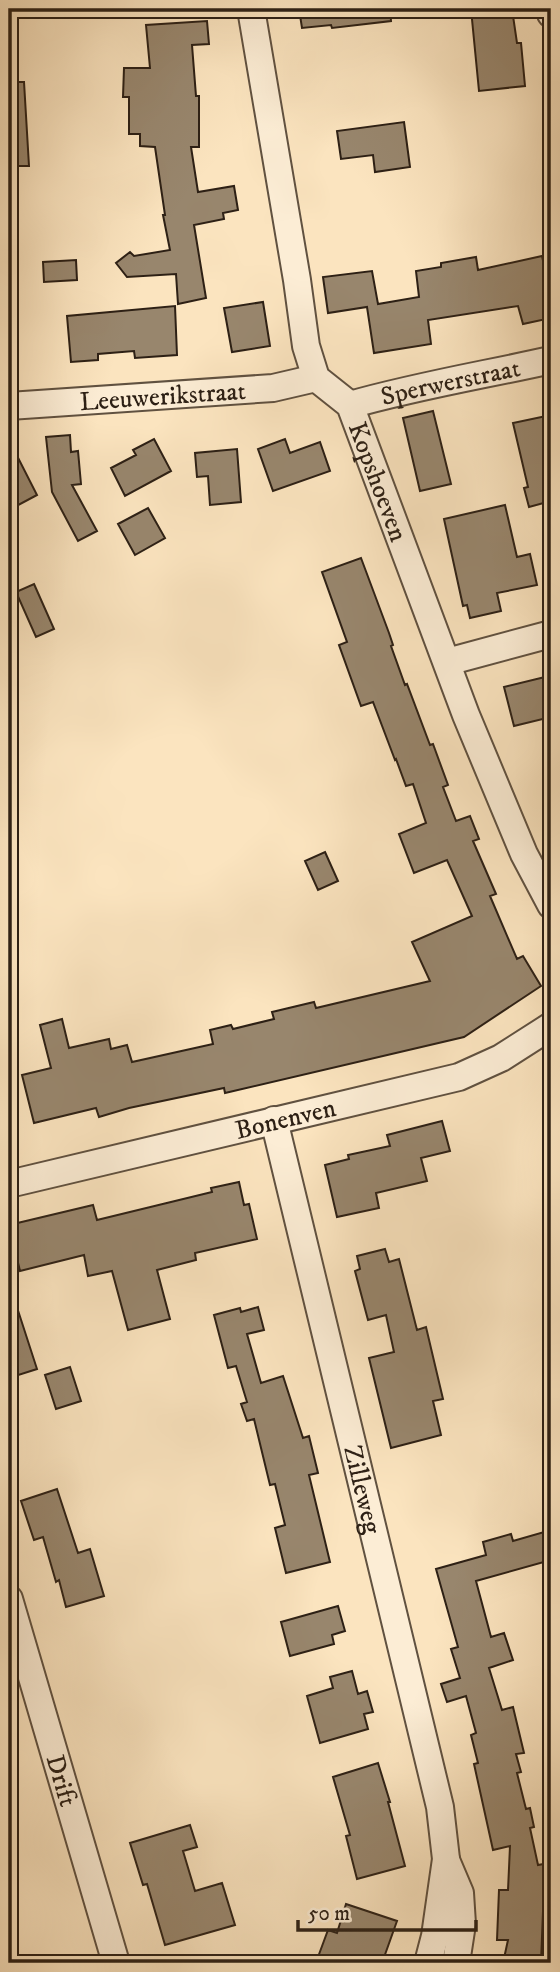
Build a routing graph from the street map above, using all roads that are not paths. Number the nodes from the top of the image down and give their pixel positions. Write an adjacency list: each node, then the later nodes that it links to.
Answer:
1 (251, 9): 3 (street)
2 (551, 360): 4 (street, Sperwerstraat)
3 (316, 378): 4 (street, Kopshoeven); 5 (street, Leeuwerikstraat)
4 (350, 405): 7 (street, Kopshoeven)
5 (9, 406)
6 (551, 634): 7 (street)
7 (447, 662): 8 (street, Kopshoeven)
8 (551, 905)
9 (551, 1026): 10 (street, Bonenven)
10 (274, 1120): 11 (street, Bonenven); 13 (street, Zilleweg)
11 (9, 1184)
12 (9, 1599): 14 (street, Drift)
13 (446, 1859): 15 (street, Zilleweg); 16 (street, Zilleweg)
14 (116, 1963)
15 (428, 1963)
16 (456, 1963)

